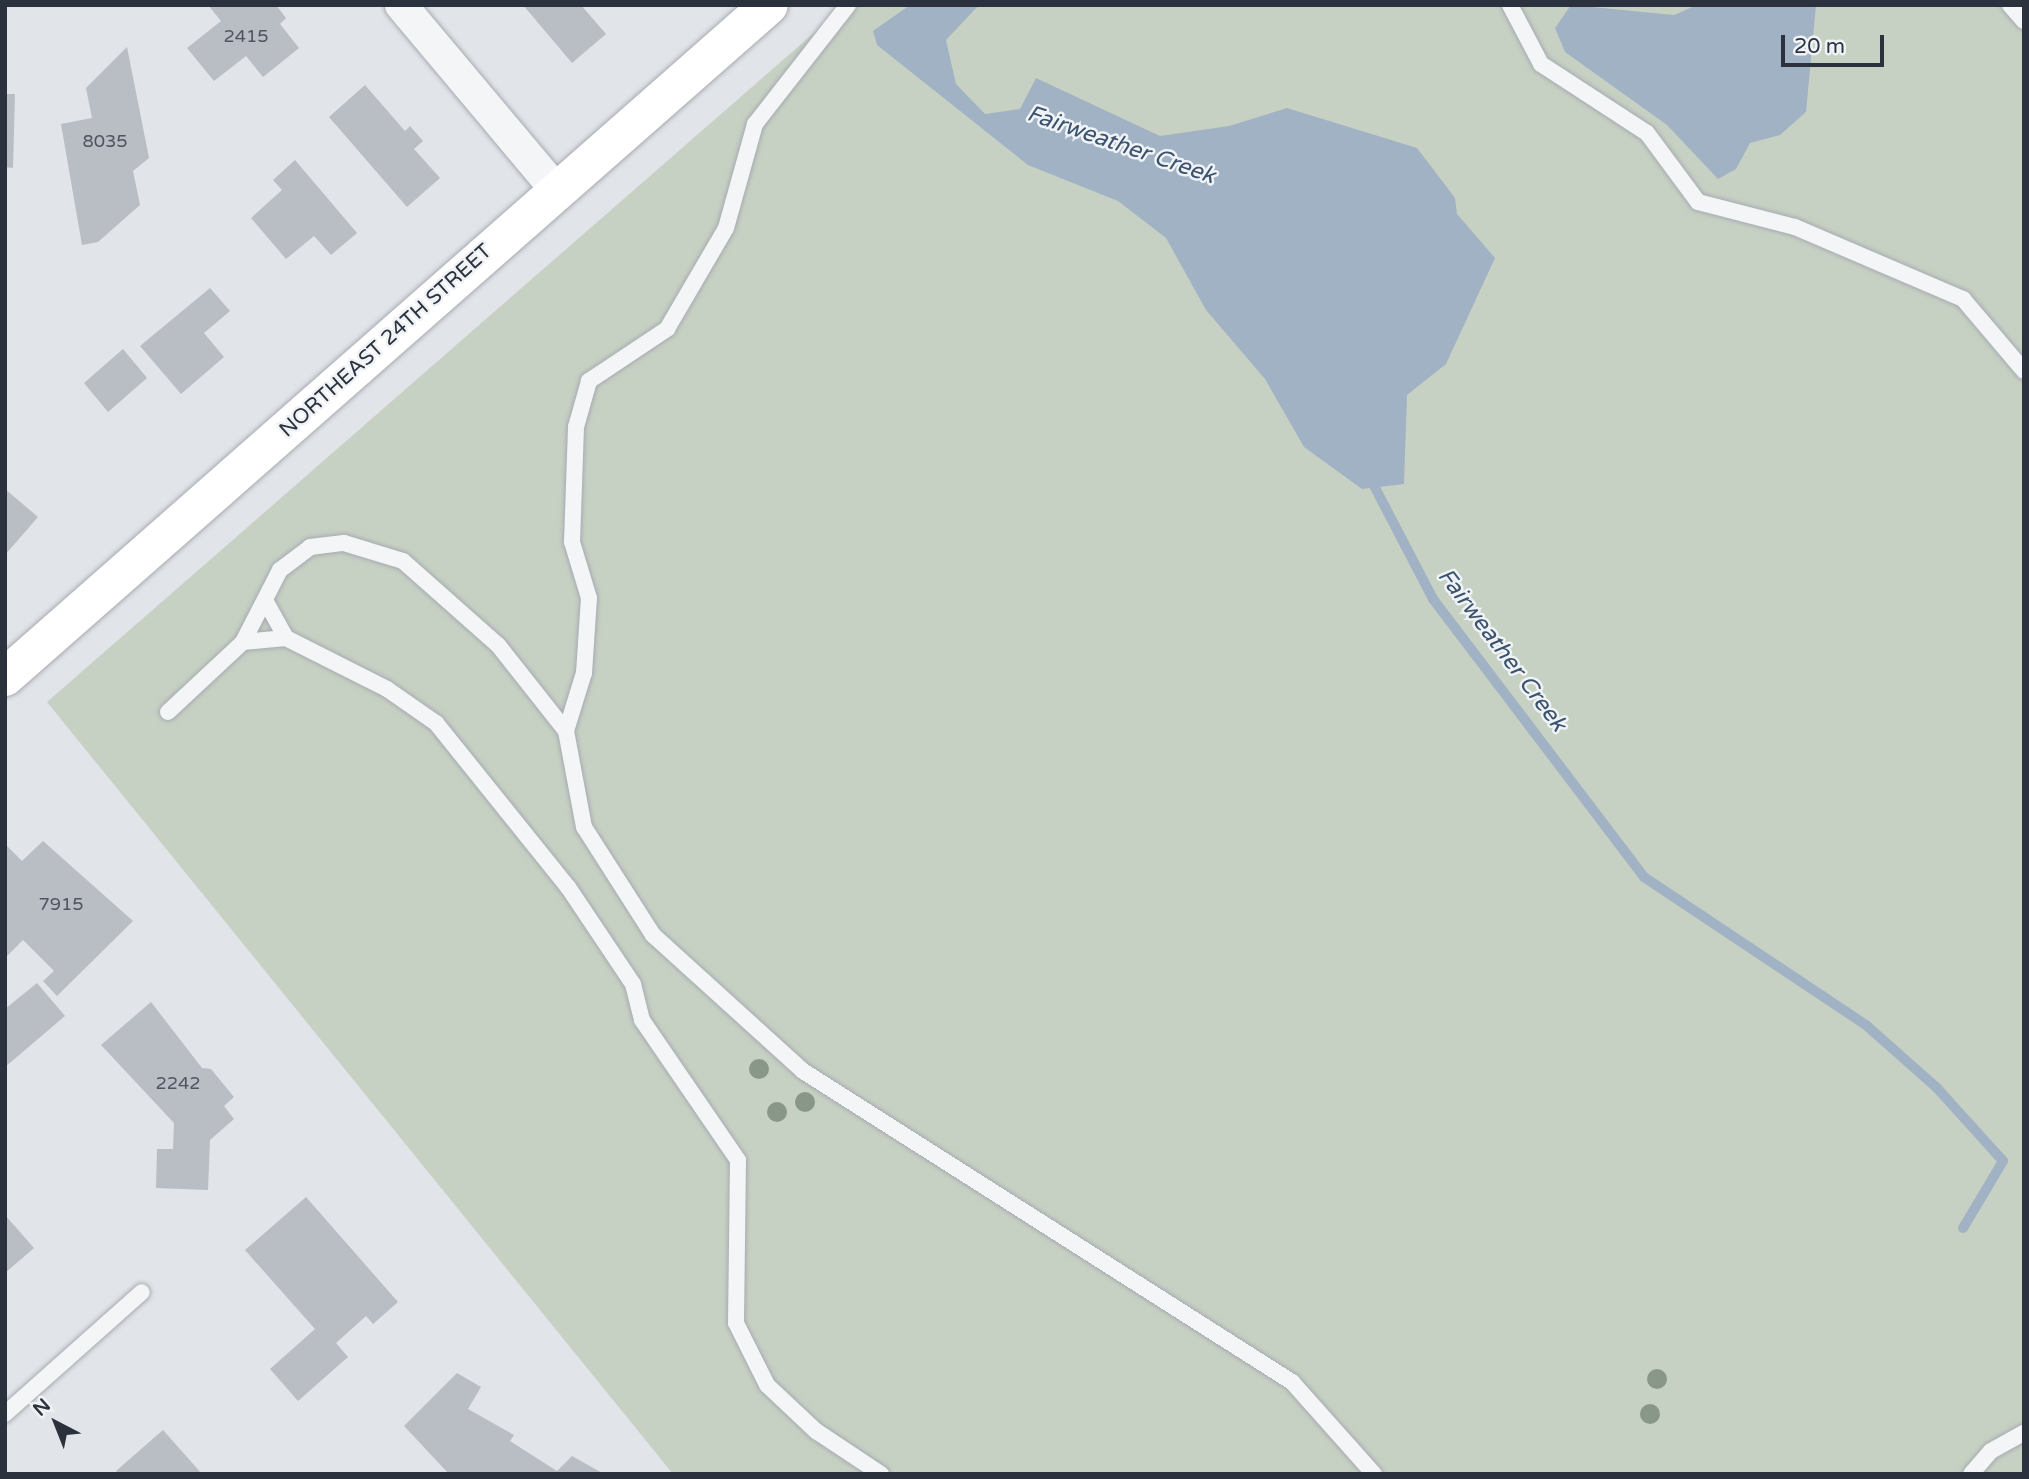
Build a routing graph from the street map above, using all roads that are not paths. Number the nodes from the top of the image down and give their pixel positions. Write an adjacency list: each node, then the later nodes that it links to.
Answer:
1 (401, 5): 7 (street)
2 (769, 5): 7 (main road, NORTHEAST 24TH STREET)
3 (848, 5): 14 (lane)
4 (1510, 5): 8 (lane)
5 (2010, 5): 6 (lane)
6 (2024, 21)
7 (556, 190): 12 (main road, NORTHEAST 24TH STREET)
8 (2024, 371)
9 (265, 600): 10 (lane); 11 (lane); 14 (lane)
10 (286, 638): 11 (lane); 18 (lane)
11 (243, 642): 13 (lane)
12 (5, 677)
13 (169, 712)
14 (566, 731): 19 (lane)
15 (142, 1292): 16 (lane)
16 (5, 1413)
17 (2024, 1433): 20 (lane)
18 (881, 1474)
19 (1374, 1474)
20 (1971, 1474)

